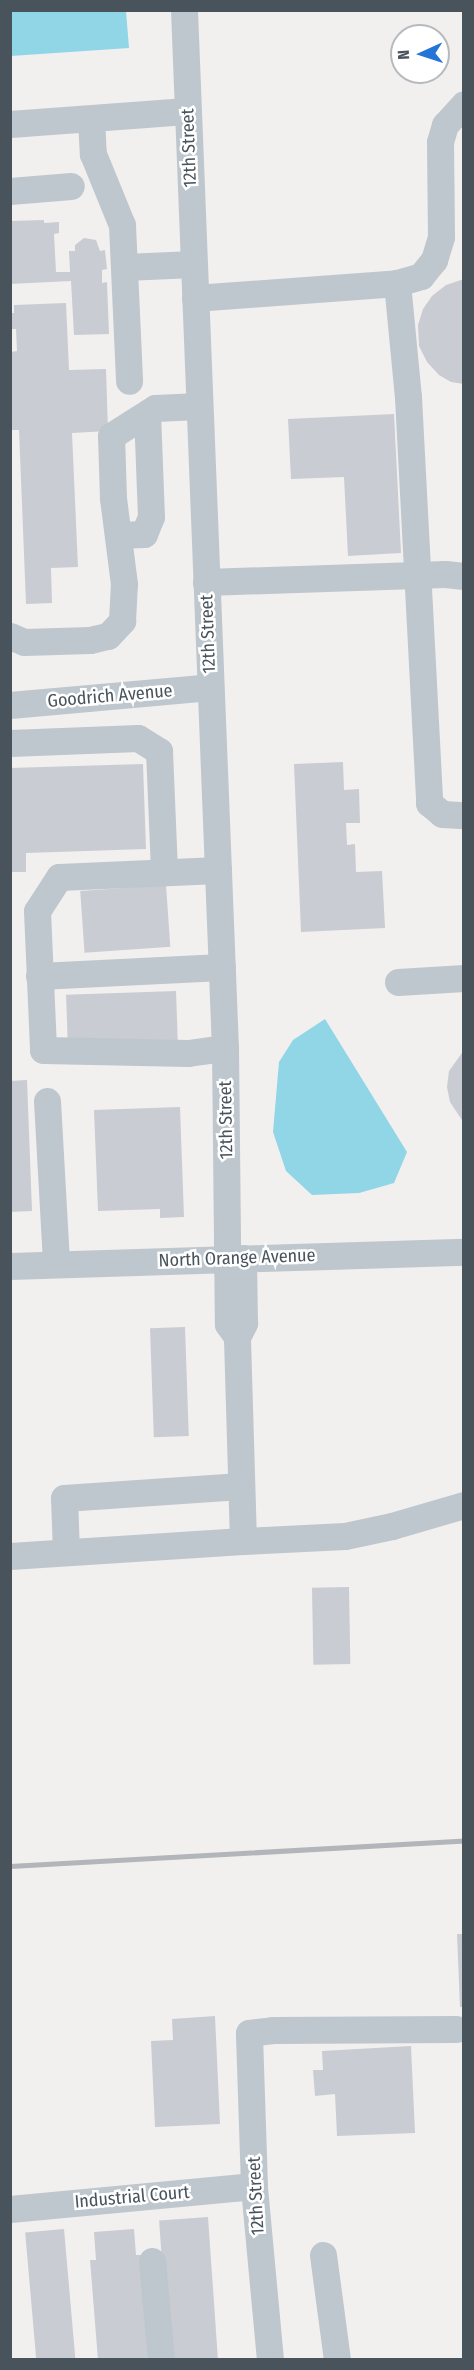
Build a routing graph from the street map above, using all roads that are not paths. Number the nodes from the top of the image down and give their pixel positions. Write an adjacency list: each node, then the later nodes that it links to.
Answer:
1 (184, 10): 3 (street, 12th Street)
2 (464, 104): 10 (street)
3 (187, 111): 4 (street); 8 (street, 12th Street)
4 (91, 119): 5 (street); 9 (street)
5 (10, 124)
6 (71, 186): 7 (street)
7 (10, 190)
8 (193, 264): 9 (street); 11 (street, 12th Street)
9 (125, 267): 12 (street)
10 (396, 283): 11 (street); 16 (street)
11 (195, 298): 13 (street, 12th Street)
12 (129, 381)
13 (199, 406): 14 (street); 18 (street, 12th Street)
14 (147, 415): 15 (street); 15 (street)
15 (118, 535): 19 (street)
16 (417, 574): 17 (street); 18 (street); 25 (street)
17 (464, 576)
18 (206, 582): 20 (street, 12th Street)
19 (10, 636)
20 (210, 687): 21 (street, Goodrich Avenue); 26 (street, 12th Street)
21 (135, 694): 22 (street, Goodrich Avenue); 23 (street)
22 (10, 705)
23 (138, 738): 24 (street); 27 (street)
24 (10, 743)
25 (464, 815)
26 (218, 870): 27 (street); 28 (street, 12th Street)
27 (164, 872): 29 (street)
28 (222, 967): 29 (street); 32 (street, 12th Street)
29 (39, 976): 32 (street)
30 (464, 978): 31 (street)
31 (398, 982)
32 (225, 1048): 35 (street, 12th Street)
33 (47, 1101): 36 (street)
34 (464, 1252): 35 (street, North Orange Avenue)
35 (235, 1258): 36 (street, North Orange Avenue); 38 (street, 12th Street)
36 (56, 1264): 37 (street, North Orange Avenue)
37 (10, 1266)
38 (241, 1486): 40 (street, 12th Street); 41 (street)
39 (464, 1505): 40 (street)
40 (243, 1541): 41 (street)
41 (66, 1552): 42 (street)
42 (10, 1556)
43 (456, 2029): 44 (street, 12th Street)
44 (254, 2186): 45 (street, Industrial Court); 49 (street, 12th Street)
45 (10, 2209)
46 (323, 2255): 50 (street)
47 (152, 2261): 48 (street)
48 (161, 2360)
49 (270, 2360)
50 (337, 2360)

